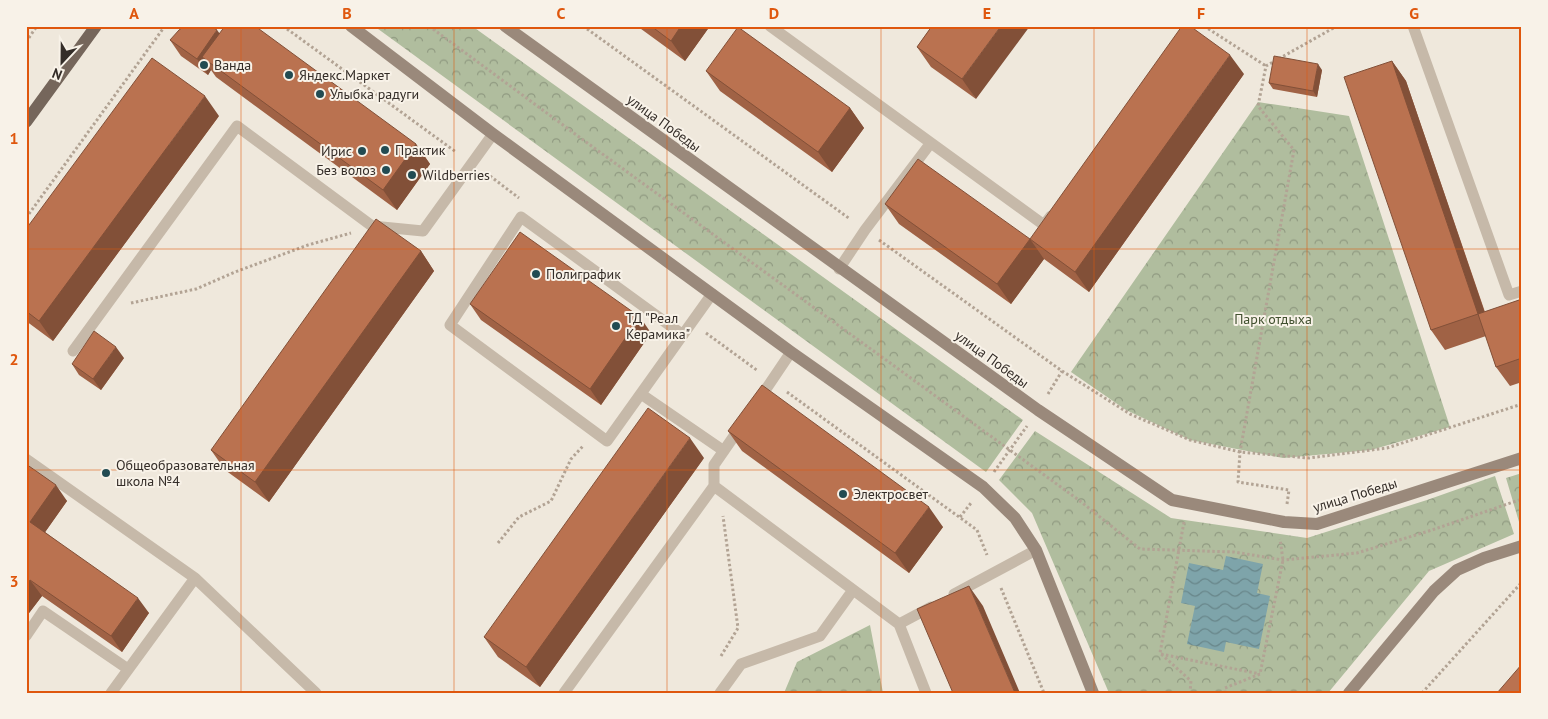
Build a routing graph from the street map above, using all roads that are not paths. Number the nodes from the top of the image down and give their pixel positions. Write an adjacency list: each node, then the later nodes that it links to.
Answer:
1 (96, 26): 6 (main road)
2 (350, 26): 7 (street)
3 (505, 26): 10 (street, улица Победы)
4 (770, 26): 8 (lane)
5 (1412, 26): 11 (lane)
6 (26, 122)
7 (493, 134): 12 (street); 14 (lane)
8 (930, 144): 9 (lane); 10 (lane)
9 (1056, 209)
10 (840, 269): 18 (street, улица Победы)
11 (1522, 291)
12 (712, 294): 13 (lane); 15 (street)
13 (683, 335): 16 (lane); 16 (lane)
14 (73, 351)
15 (791, 352): 17 (lane); 22 (street)
16 (641, 394): 17 (lane)
17 (724, 451): 20 (lane)
18 (1522, 458)
19 (26, 459): 23 (lane)
20 (714, 486): 24 (lane); 30 (lane)
21 (1522, 546): 34 (street)
22 (1036, 550): 25 (lane); 33 (street)
23 (194, 578): 27 (lane); 29 (lane)
24 (853, 590): 25 (lane); 31 (lane)
25 (899, 624): 32 (lane)
26 (26, 636): 27 (lane)
27 (128, 668): 28 (lane)
28 (111, 693)
29 (316, 693)
30 (564, 693)
31 (720, 693)
32 (926, 693)
33 (1093, 693)
34 (1349, 693)

